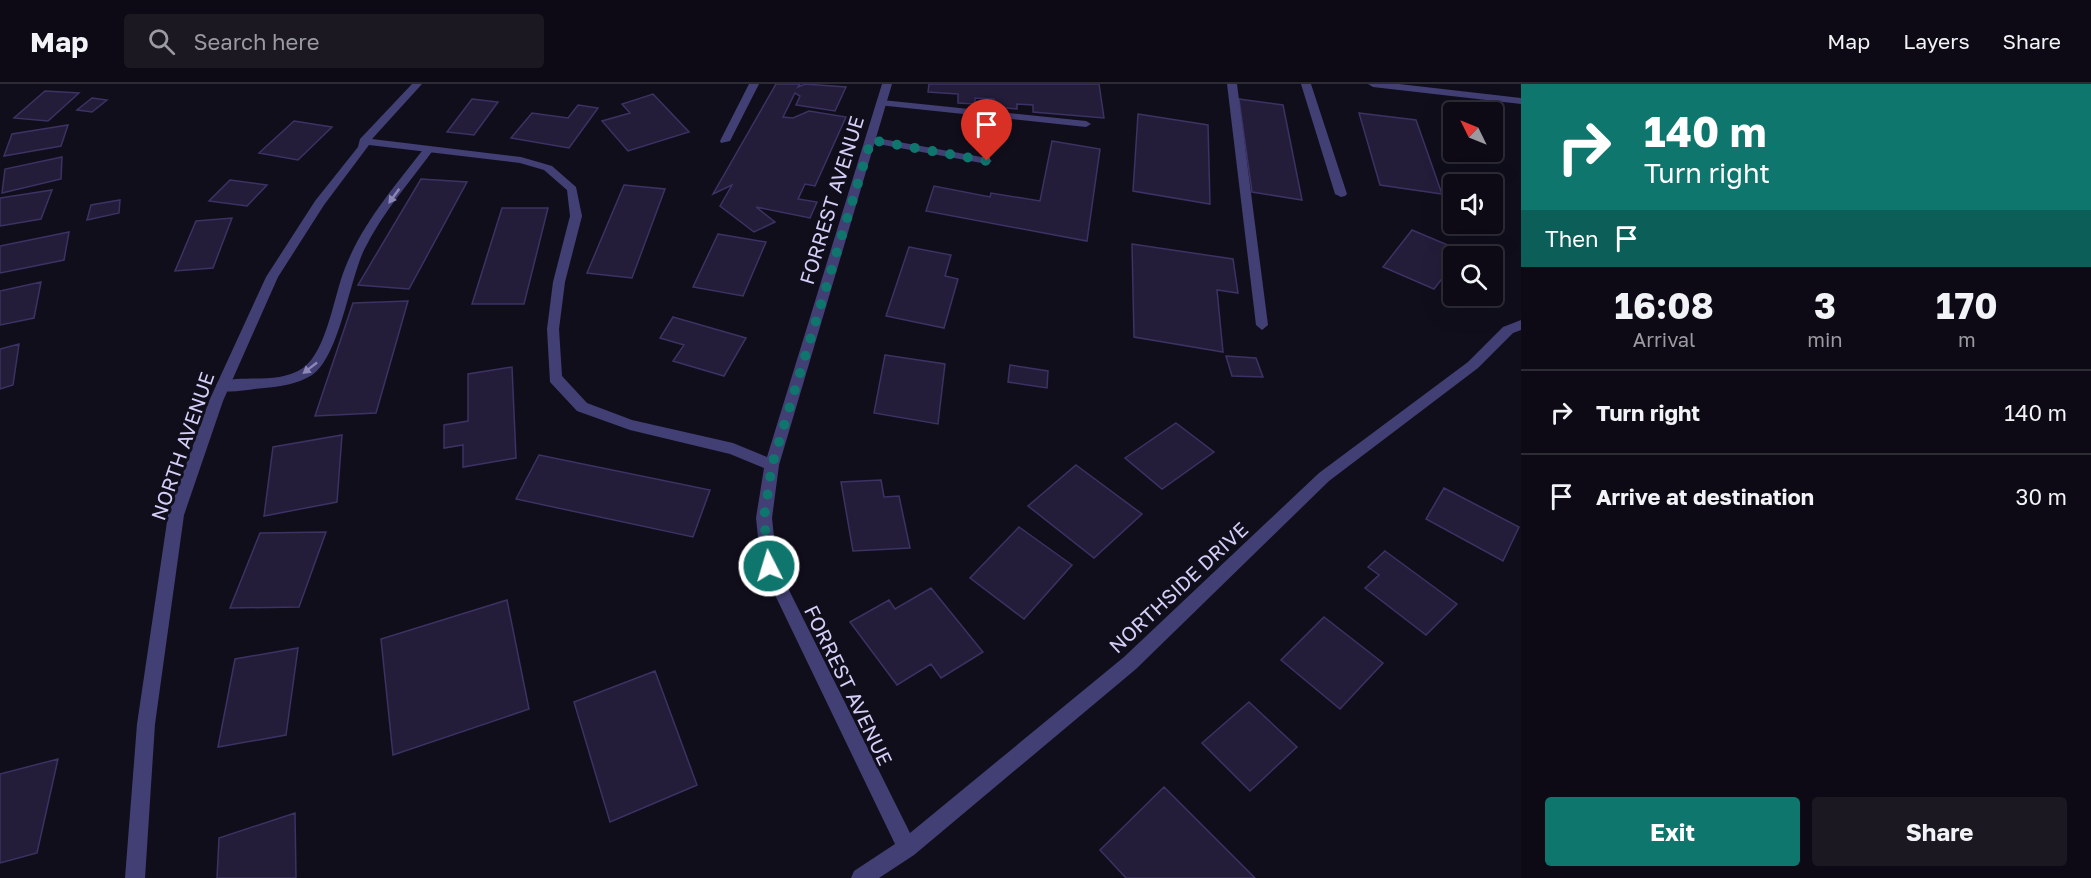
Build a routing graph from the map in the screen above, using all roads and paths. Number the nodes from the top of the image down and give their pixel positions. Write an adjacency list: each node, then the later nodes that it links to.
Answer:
1 (417, 84): 11 (street, NORTH AVENUE)
2 (754, 84): 12 (street)
3 (887, 84): 8 (street, FORREST AVENUE)
4 (1232, 84): 16 (street)
5 (1306, 84): 15 (street)
6 (1373, 84): 7 (street)
7 (1521, 101)
8 (882, 103): 9 (street); 10 (street, FORREST AVENUE)
9 (1086, 124)
10 (871, 140): 14 (street); 19 (street, FORREST AVENUE)
11 (364, 141): 13 (street); 18 (street, NORTH AVENUE)
12 (725, 141)
13 (429, 149): 18 (street, one-way to 18); 19 (street)
14 (987, 161)
15 (1341, 194)
16 (1262, 325)
17 (1521, 325): 20 (street, NORTHSIDE DRIVE)
18 (223, 386): 21 (street, NORTH AVENUE)
19 (772, 465): 20 (street, FORREST AVENUE)
20 (907, 848): 22 (street, NORTHSIDE DRIVE)
21 (135, 878)
22 (861, 878)

